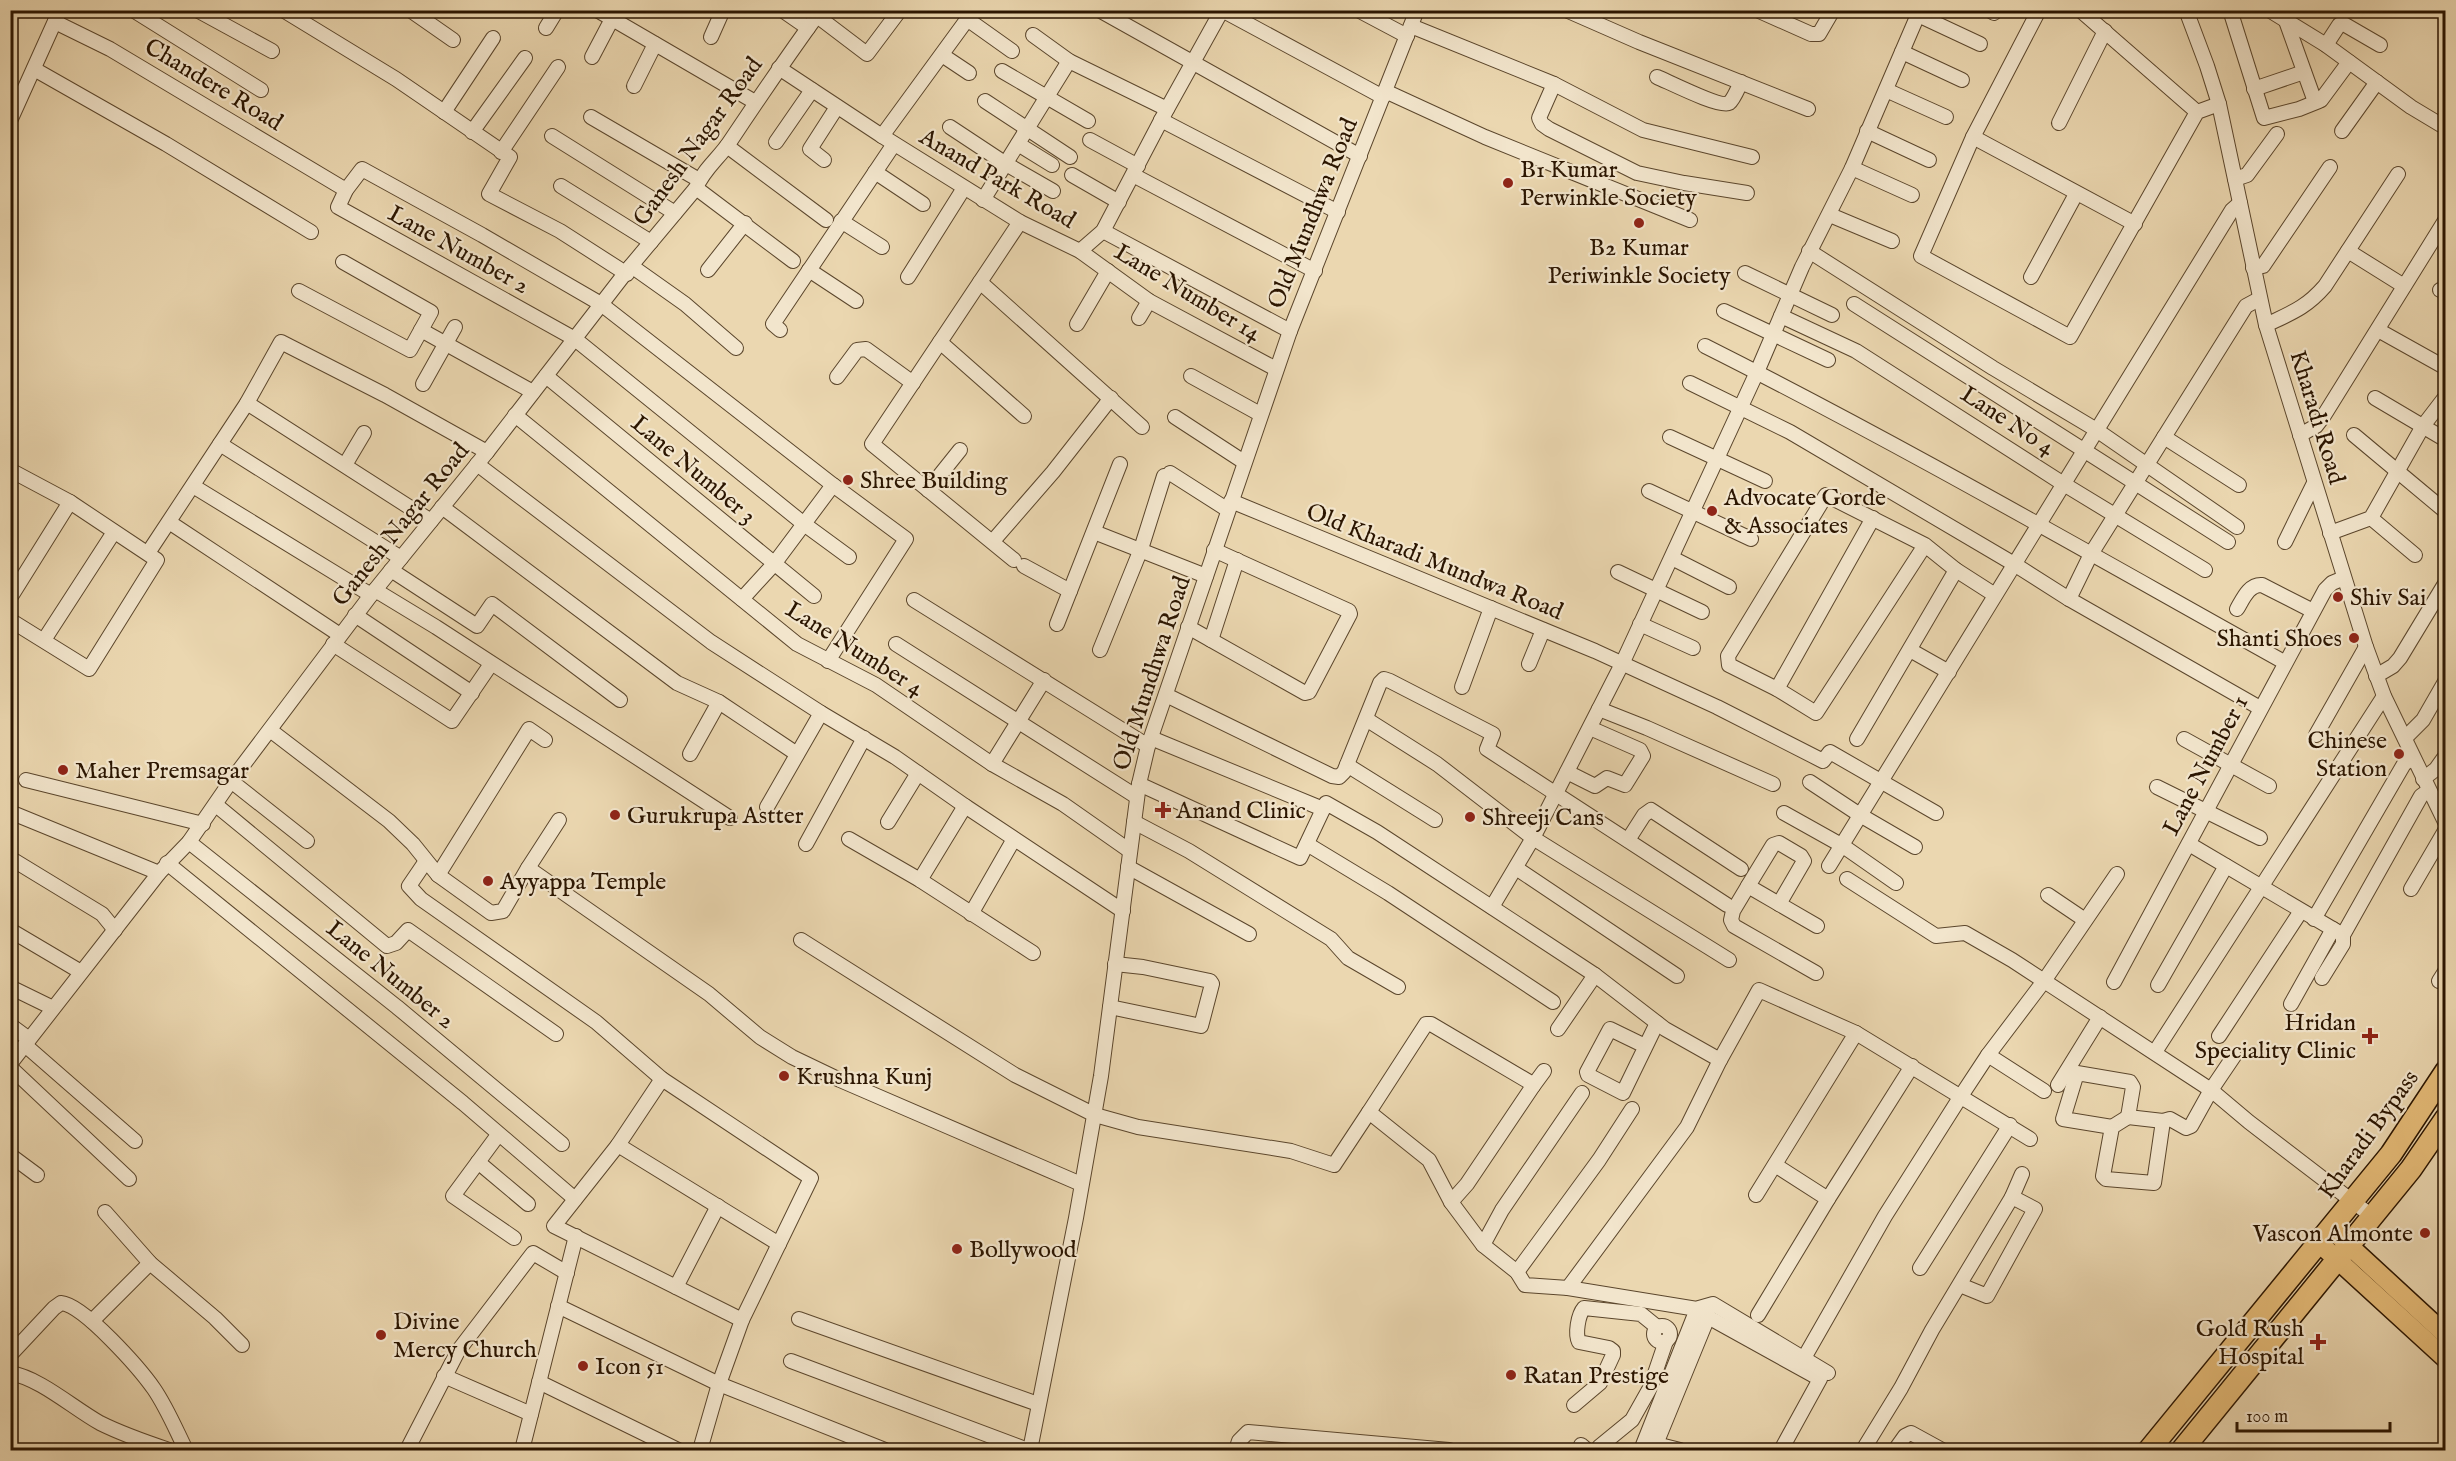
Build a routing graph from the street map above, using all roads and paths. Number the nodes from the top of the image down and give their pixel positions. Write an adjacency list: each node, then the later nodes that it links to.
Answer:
1 (133, 10): 61 (street)
2 (197, 10): 39 (street)
3 (283, 10): 72 (street)
4 (410, 10): 34 (street)
5 (557, 10): 27 (street)
6 (597, 10): 26 (street)
7 (723, 10): 32 (street)
8 (782, 10): 28 (street)
9 (900, 10): 21 (street)
10 (1099, 10): 47 (street)
11 (1358, 10): 29 (street)
12 (1416, 10): 29 (street, Old Mundhwa Road)
13 (1566, 10): 56 (street)
14 (1757, 10): 15 (street)
15 (1833, 10)
16 (2039, 10): 88 (street)
17 (2080, 10): 30 (street)
18 (2186, 10): 69 (street, Kharadi Road)
19 (2230, 10): 60 (street)
20 (1222, 11): 47 (street, Anand Park Road); 64 (street)
21 (819, 13): 28 (street, Ganesh Nagar Road)
22 (1919, 13): 36 (street); 41 (street)
23 (2278, 14): 37 (street); 52 (street)
24 (970, 15): 40 (street); 42 (street)
25 (58, 16): 50 (street); 112 (street, Chandere Road)
26 (612, 19): 35 (street); 43 (street)
27 (546, 28)
28 (808, 28): 49 (street, Ganesh Nagar Road)
29 (1409, 31): 58 (street); 64 (street, Old Mundhwa Road)
30 (2105, 31): 73 (street); 79 (street)
31 (1033, 35): 45 (street)
32 (711, 37)
33 (494, 38): 72 (street)
34 (453, 40)
35 (655, 44): 59 (street); 68 (street)
36 (1980, 44)
37 (2326, 45): 38 (street); 46 (street)
38 (2380, 45)
39 (272, 51)
40 (1012, 51)
41 (1902, 52): 55 (street); 63 (street)
42 (942, 55): 53 (street); 89 (street)
43 (592, 57)
44 (525, 58): 85 (street)
45 (1069, 61): 65 (street); 74 (street)
46 (2349, 62): 57 (street); 67 (street)
47 (1193, 64): 74 (street, Anand Park Road); 95 (street)
48 (558, 67): 94 (street)
49 (778, 68): 62 (street, Anand Park Road); 68 (street, Ganesh Nagar Road)
50 (34, 69): 77 (street); 132 (street)
51 (1002, 71): 65 (street)
52 (2304, 72): 60 (street); 67 (street)
53 (969, 73)
54 (1657, 77): 56 (street)
55 (1962, 80)
56 (1742, 82): 71 (street)
57 (2377, 82): 82 (street); 83 (street)
58 (1554, 84): 97 (street); 114 (street)
59 (634, 86)
60 (2254, 88): 67 (street)
61 (261, 90)
62 (812, 90): 70 (street, Anand Park Road); 91 (street)
63 (1886, 90): 76 (street); 84 (street)
64 (1384, 94): 95 (street, Old Mundhwa Road); 126 (street)
65 (1047, 96): 78 (street); 81 (street)
66 (985, 101): 81 (street)
67 (2319, 101)
68 (755, 102): 93 (street, Ganesh Nagar Road)
69 (2219, 104): 73 (street); 108 (street, Kharadi Road)
70 (837, 107): 89 (street, Anand Park Road); 98 (street)
71 (1808, 109)
72 (444, 112): 85 (street)
73 (2197, 112): 130 (street)
74 (1164, 115): 104 (street, Anand Park Road); 121 (street)
75 (591, 117): 109 (street)
76 (1946, 117)
77 (10, 121)
78 (1088, 121)
79 (2059, 123)
80 (950, 127): 100 (street)
81 (1028, 128): 92 (street); 96 (street)
82 (2445, 128)
83 (2342, 130)
84 (1868, 131): 99 (street); 103 (street)
85 (472, 132): 94 (street)
86 (2277, 134): 108 (street)
87 (552, 136): 122 (street)
88 (1973, 137): 115 (street); 130 (street)
89 (888, 140): 105 (street); 111 (street, Anand Park Road)
90 (1090, 140): 104 (street)
91 (776, 142)
92 (1018, 144): 100 (street); 101 (street)
93 (727, 146): 109 (street, Ganesh Nagar Road); 125 (street)
94 (501, 152): 142 (street)
95 (1360, 156): 121 (street, Old Mundhwa Road)
96 (1070, 157)
97 (1752, 157)
98 (824, 160)
99 (1929, 160)
100 (1006, 164): 113 (street); 117 (street)
101 (1052, 165)
102 (2330, 167): 141 (street)
103 (1852, 168): 116 (street); 123 (street)
104 (1135, 171): 118 (street, Anand Park Road); 146 (street)
105 (875, 172): 120 (street); 127 (street)
106 (2398, 174): 138 (street)
107 (1072, 175): 118 (street)
108 (2235, 179): 119 (street, Kharadi Road)
109 (698, 184): 122 (street, Ganesh Nagar Road); 129 (street)
110 (561, 186): 134 (street)
111 (964, 188): 117 (street, Anand Park Road); 148 (street)
112 (346, 190): 157 (street); 171 (street, Lane Number 2)
113 (1053, 190)
114 (1747, 193)
115 (2076, 194): 130 (street); 149 (street)
116 (1912, 195)
117 (983, 200): 128 (street, Anand Park Road)
118 (1119, 202): 131 (street, Anand Park Road)
119 (2240, 203): 141 (street, Kharadi Road); 198 (street)
120 (923, 204)
121 (1338, 212): 146 (street, Old Mundhwa Road)
122 (675, 213): 134 (street, Ganesh Nagar Road)
123 (1830, 215): 133 (street); 137 (street)
124 (2445, 219): 151 (street)
125 (826, 220)
126 (1690, 220)
127 (841, 221): 135 (street); 144 (street)
128 (1020, 222): 136 (street, Anand Park Road); 150 (street)
129 (745, 223): 139 (street); 143 (street)
130 (2135, 224)
131 (1103, 231): 136 (street, Anand Park Road); 169 (street)
132 (311, 232)
133 (1892, 241)
134 (651, 242): 142 (street, Ganesh Nagar Road)
135 (882, 247)
136 (1080, 251): 145 (street, Lane Number 14)
137 (1809, 251): 153 (street); 198 (street)
138 (2348, 251): 151 (street); 164 (street)
139 (794, 261)
140 (343, 262): 166 (street)
141 (2253, 268): 154 (street, Kharadi Road)
142 (628, 270): 157 (street, Ganesh Nagar Road); 175 (street)
143 (708, 270)
144 (809, 270): 156 (street); 167 (street)
145 (1108, 271): 155 (street, Lane Number 14); 163 (street)
146 (1315, 271): 169 (street, Old Mundhwa Road)
147 (1744, 273): 153 (street)
148 (908, 277)
149 (2031, 278)
150 (980, 282): 172 (street); 188 (street)
151 (2404, 286): 168 (street)
152 (298, 291): 166 (street)
153 (1790, 295): 160 (street); 161 (street)
154 (2259, 299): 164 (street, Kharadi Road); 203 (street)
155 (1149, 300): 162 (street); 178 (street, Lane Number 14)
156 (856, 301)
157 (601, 304): 171 (street, Ganesh Nagar Road); 221 (street)
158 (1854, 304): 207 (street)
159 (1724, 311): 170 (street)
160 (1832, 315)
161 (1781, 316): 170 (street); 218 (street, Lane No 4)
162 (1139, 318)
163 (1077, 324)
164 (2266, 326): 200 (street, Kharadi Road)
165 (455, 327): 173 (street)
166 (421, 330): 173 (street)
167 (780, 330)
168 (2378, 330): 177 (street); 200 (street)
169 (1290, 331): 178 (street, Old Mundhwa Road)
170 (1773, 334): 176 (street); 179 (street)
171 (575, 339): 180 (street, Ganesh Nagar Road); 236 (street)
172 (940, 342): 183 (street); 194 (street)
173 (446, 344): 185 (street); 186 (street)
174 (1706, 346): 179 (street)
175 (736, 348)
176 (1828, 360)
177 (2445, 368)
178 (1276, 369): 192 (street, Old Mundhwa Road)
179 (1757, 372): 191 (street); 237 (street)
180 (546, 376): 186 (street, Ganesh Nagar Road); 256 (street, Lane Number 3)
181 (837, 376): 183 (street)
182 (1191, 376): 192 (street)
183 (913, 383): 224 (street)
184 (1690, 383): 191 (street)
185 (423, 384)
186 (533, 392): 193 (street, Ganesh Nagar Road)
187 (2445, 396): 196 (street)
188 (1111, 398): 197 (street); 243 (street)
189 (2375, 398): 196 (street)
190 (247, 402): 205 (street); 208 (street); 214 (street)
191 (1740, 408): 209 (street); 257 (street)
192 (1260, 414): 210 (street, Old Mundhwa Road)
193 (515, 415): 208 (street, Ganesh Nagar Road); 272 (street, Lane Number 4)
194 (1024, 416)
195 (1175, 417): 210 (street)
196 (2423, 426): 204 (street); 216 (street)
197 (1142, 427)
198 (2096, 429): 207 (street); 213 (street)
199 (364, 433): 214 (street)
200 (2300, 435): 220 (street, Kharadi Road)
201 (2354, 435): 216 (street)
202 (1670, 437): 209 (street)
203 (2164, 438): 213 (street); 222 (street)
204 (2445, 440)
205 (220, 444): 223 (street); 253 (street)
206 (960, 450): 224 (street)
207 (2083, 451): 218 (street); 219 (street)
208 (487, 452): 211 (street, Ganesh Nagar Road)
209 (1717, 459): 217 (street); 230 (street)
210 (1244, 462): 227 (street, Old Mundhwa Road)
211 (477, 464): 228 (street, Ganesh Nagar Road); 311 (street)
212 (1120, 464): 240 (street)
213 (2148, 464): 219 (street); 238 (street)
214 (345, 465): 234 (street)
215 (10, 470): 226 (street)
216 (2397, 471): 229 (street); 233 (street)
217 (1765, 481)
218 (2062, 483): 231 (street, Lane No 4); 237 (street)
219 (2136, 483): 231 (street); 244 (street)
220 (2314, 483): 241 (street, Kharadi Road); 245 (street)
221 (833, 485): 236 (street); 293 (street)
222 (2239, 485)
223 (193, 486): 235 (street); 268 (street)
224 (928, 490): 243 (street)
225 (1648, 491): 230 (street)
226 (70, 502): 239 (street); 271 (street)
227 (1229, 506): 247 (street, Old Kharadi Mundwa Road); 248 (street, Old Mundhwa Road); 275 (street, Old Kharadi Mundwa Road)
228 (442, 507): 234 (street, Ganesh Nagar Road); 308 (street)
229 (2445, 511)
230 (1692, 512): 242 (street); 254 (street)
231 (2116, 515): 250 (street); 260 (street, Lane No 4)
232 (1873, 518): 246 (street); 303 (street); 303 (street)
233 (2372, 518): 241 (street); 251 (street)
234 (431, 521): 253 (street, Ganesh Nagar Road)
235 (169, 522): 249 (street); 285 (street)
236 (804, 524): 252 (street); 256 (street)
237 (2037, 524): 250 (street); 257 (street)
238 (2237, 527)
239 (114, 532): 249 (street); 286 (street)
240 (1094, 532): 247 (street); 266 (street)
241 (2330, 533): 263 (street, Kharadi Road)
242 (1751, 539)
243 (993, 542): 266 (street)
244 (2228, 542)
245 (2285, 542)
246 (1924, 545): 259 (street); 303 (street)
247 (1141, 549): 262 (street); 291 (street)
248 (1214, 550): 255 (street); 262 (street, Old Mundhwa Road)
249 (148, 553): 286 (street)
250 (2091, 554): 273 (street); 294 (street)
251 (2415, 555)
252 (849, 557)
253 (401, 558): 258 (street, Ganesh Nagar Road)
254 (1672, 558): 265 (street); 267 (street)
255 (1237, 560): 287 (street); 287 (street)
256 (774, 564): 270 (street, Lane Number 3); 272 (street)
257 (2014, 564): 269 (street); 273 (street)
258 (391, 570): 268 (street, Ganesh Nagar Road); 307 (street)
259 (1956, 570): 269 (street); 292 (street)
260 (2205, 570)
261 (1618, 572): 267 (street)
262 (1206, 576): 283 (street, Old Mundhwa Road)
263 (2344, 578): 277 (street, Lane Number 1); 289 (street, Kharadi Road)
264 (2445, 585): 299 (street)
265 (1729, 587)
266 (1070, 591): 281 (street)
267 (1656, 591): 278 (street); 282 (street)
268 (373, 592): 279 (street, Ganesh Nagar Road); 296 (street)
269 (1995, 595): 298 (street)
270 (814, 596)
271 (10, 598)
272 (742, 599): 293 (street, Lane Number 4)
273 (2069, 599): 309 (street)
274 (914, 600): 300 (street)
275 (1491, 608): 284 (street, Old Kharadi Mundwa Road); 302 (street)
276 (2237, 609): 277 (street)
277 (2313, 611): 294 (street, Lane Number 1)
278 (1702, 612)
279 (355, 615): 285 (street, Ganesh Nagar Road); 304 (street)
280 (10, 620): 286 (street)
281 (1057, 624)
282 (1640, 624): 290 (street); 297 (street)
283 (1188, 627): 287 (street); 305 (street, Old Mundhwa Road)
284 (1543, 630): 295 (street); 297 (street, Old Kharadi Mundwa Road)
285 (337, 639): 304 (street); 315 (street, Ganesh Nagar Road)
286 (44, 640)
287 (1211, 640)
288 (896, 644): 313 (street)
289 (2366, 647): 299 (street, Kharadi Road); 316 (street)
290 (1693, 648)
291 (1100, 650)
292 (1910, 650): 298 (street); 319 (street)
293 (828, 661): 327 (street, Lane Number 4)
294 (2284, 662): 309 (street, Lane Number 1)
295 (1528, 663)
296 (491, 664): 304 (street); 351 (street)
297 (1622, 664): 310 (street); 334 (street, Old Kharadi Mundwa Road)
298 (1949, 672): 334 (street)
299 (2376, 676): 306 (street, Kharadi Road)
300 (1044, 680): 313 (street); 322 (street)
301 (2445, 680): 318 (street)
302 (1462, 687)
303 (1777, 689)
304 (472, 693)
305 (1166, 694): 322 (street, Old Mundhwa Road); 329 (street)
306 (2384, 696): 318 (street, Kharadi Road); 386 (street)
307 (620, 700)
308 (719, 702): 323 (street); 324 (street)
309 (2260, 708): 328 (street, Lane Number 1)
310 (1599, 709): 314 (street); 336 (street)
311 (821, 713): 317 (street); 324 (street)
312 (1366, 719): 329 (street); 341 (street); 358 (street)
313 (1018, 722): 327 (street); 340 (street)
314 (1590, 728): 330 (street); 330 (street)
315 (270, 730): 333 (street, Ganesh Nagar Road); 371 (street)
316 (2316, 735)
317 (864, 738): 331 (street); 365 (street)
318 (2405, 738): 326 (street, Kharadi Road)
319 (1857, 739)
320 (545, 740): 381 (street)
321 (2184, 740): 328 (street)
322 (1150, 742): 340 (street, Old Mundhwa Road); 345 (street)
323 (690, 754)
324 (797, 754): 343 (street)
325 (2445, 755): 337 (street)
326 (2413, 758): 337 (street, Kharadi Road); 395 (street)
327 (992, 764): 370 (street, Lane Number 4)
328 (2231, 765): 338 (street); 346 (street, Lane Number 1)
329 (1343, 771): 353 (street)
330 (1567, 772): 341 (street)
331 (918, 773): 344 (street); 354 (street)
332 (26, 780): 356 (street)
333 (231, 781): 342 (street, Ganesh Nagar Road); 363 (street)
334 (1882, 781): 349 (street); 350 (street)
335 (1810, 782): 350 (street)
336 (1773, 784)
337 (2426, 785): 357 (street, Kharadi Road); 400 (street)
338 (2269, 786)
339 (2157, 787): 346 (street)
340 (1138, 791): 355 (street, Old Mundhwa Road); 366 (street)
341 (1556, 793): 358 (street); 362 (street)
342 (216, 805): 356 (street, Ganesh Nagar Road); 425 (street)
343 (767, 807)
344 (965, 807): 361 (street); 383 (street)
345 (1323, 809): 366 (street); 391 (street)
346 (2206, 811): 359 (street); 367 (street, Lane Number 1)
347 (10, 812): 376 (street)
348 (1784, 813): 368 (street)
349 (1936, 813)
350 (1860, 815): 368 (street); 369 (street)
351 (730, 818)
352 (559, 820): 377 (street)
353 (1435, 820)
354 (888, 822)
355 (1134, 822): 370 (street, Old Mundhwa Road); 415 (street)
356 (203, 824): 364 (street, Ganesh Nagar Road)
357 (2445, 824): 387 (street)
358 (1533, 838): 378 (street); 404 (street)
359 (2260, 838)
360 (849, 839): 383 (street)
361 (1014, 839): 392 (street); 394 (street)
362 (1628, 840): 379 (street); 390 (street)
363 (307, 841)
364 (189, 842): 376 (street, Ganesh Nagar Road); 455 (street, Lane Number 2)
365 (806, 844)
366 (1307, 844): 416 (street)
367 (2189, 844): 374 (street); 412 (street, Lane Number 1)
368 (1843, 846): 373 (street); 384 (street)
369 (1915, 847)
370 (1131, 851): 375 (street, Old Mundhwa Road)
371 (426, 861): 381 (street); 437 (street)
372 (12, 863): 399 (street)
373 (1829, 866)
374 (2226, 866): 386 (street); 413 (street)
375 (1128, 867): 392 (street, Old Mundhwa Road); 401 (street)
376 (163, 868): 399 (street, Ganesh Nagar Road); 452 (street)
377 (528, 868): 381 (street); 463 (street)
378 (1516, 868): 391 (street); 409 (street)
379 (1741, 869)
380 (2117, 874): 396 (street)
381 (438, 875)
382 (1847, 879): 411 (street)
383 (920, 880): 394 (street)
384 (1896, 883)
385 (1748, 886): 389 (street); 389 (street); 407 (street)
386 (2262, 887): 393 (street); 429 (street)
387 (2411, 890)
388 (2048, 895): 396 (street)
389 (1779, 904): 397 (street)
390 (1726, 905)
391 (1492, 907): 408 (street)
392 (1123, 911): 405 (street, Old Mundhwa Road)
393 (2301, 911): 395 (street); 426 (street)
394 (971, 914): 403 (street)
395 (2314, 919): 400 (street)
396 (2085, 920): 411 (street)
397 (1817, 926)
398 (10, 930): 406 (street)
399 (115, 930): 406 (street, Ganesh Nagar Road)
400 (2338, 932): 410 (street); 417 (street)
401 (1249, 934)
402 (801, 940): 446 (street)
403 (1033, 953)
404 (1729, 960)
405 (1115, 964): 418 (street, Old Mundhwa Road); 418 (street)
406 (81, 972): 419 (street, Ganesh Nagar Road)
407 (1816, 973)
408 (1595, 975): 421 (street); 423 (street)
409 (1677, 976)
410 (2322, 978)
411 (2044, 981): 420 (street); 430 (street)
412 (2114, 982)
413 (2158, 985)
414 (10, 987): 419 (street)
415 (1398, 987)
416 (1553, 1002)
417 (2291, 1004)
418 (1110, 1007): 446 (street, Old Mundhwa Road)
419 (53, 1008): 427 (street, Ganesh Nagar Road)
420 (2100, 1017): 429 (street); 438 (street)
421 (1657, 1023): 428 (street); 432 (street)
422 (10, 1025): 427 (street)
423 (1558, 1029)
424 (1856, 1033): 432 (street); 434 (street); 459 (street)
425 (556, 1034)
426 (2219, 1036)
427 (27, 1042): 433 (street, Ganesh Nagar Road); 454 (street)
428 (1645, 1046): 428 (street)
429 (2155, 1052): 440 (street)
430 (1988, 1055): 441 (street); 443 (street)
431 (2234, 1056): 440 (street)
432 (1720, 1060): 486 (street)
433 (10, 1066): 462 (street)
434 (1912, 1066): 443 (street); 466 (street)
435 (1544, 1071): 439 (street)
436 (2445, 1071): 468 (highway, Kharadi Bypass)
437 (662, 1079): 456 (street); 477 (street)
438 (2058, 1085)
439 (1533, 1086): 445 (street); 469 (street)
440 (2211, 1090): 449 (street); 468 (street)
441 (2044, 1091)
442 (1582, 1093): 478 (street)
443 (1961, 1096): 450 (street); 498 (street)
444 (1632, 1109): 483 (street)
445 (1368, 1112): 446 (street); 469 (street)
446 (1095, 1114): 463 (street, Old Mundhwa Road)
447 (2128, 1117): 449 (street); 451 (street); 451 (street)
448 (2445, 1118): 473 (highway)
449 (2163, 1121): 451 (street)
450 (2010, 1125): 453 (street); 481 (street)
451 (2112, 1127)
452 (498, 1135): 458 (street); 467 (street)
453 (2031, 1139)
454 (135, 1141)
455 (562, 1144)
456 (618, 1145): 467 (street); 471 (street)
457 (10, 1155): 461 (street)
458 (478, 1162): 470 (street); 476 (street)
459 (1775, 1165): 464 (street); 466 (street)
460 (2022, 1174): 465 (street)
461 (37, 1175)
462 (129, 1179)
463 (1081, 1184): 506 (street, Old Mundhwa Road)
464 (1756, 1195)
465 (2012, 1197): 484 (street); 484 (street)
466 (1828, 1198): 489 (street)
467 (575, 1199): 475 (street)
468 (2353, 1201): 473 (street); 474 (highway, Kharadi Bypass)
469 (1451, 1202): 478 (street)
470 (528, 1204)
471 (718, 1206): 477 (street); 485 (street)
472 (105, 1212): 480 (street)
473 (2373, 1217): 479 (highway)
474 (2324, 1235): 479 (main road); 526 (highway, Kharadi Bypass)
475 (576, 1236): 482 (street); 485 (street)
476 (514, 1238)
477 (779, 1244): 491 (street)
478 (1483, 1245): 483 (street)
479 (2344, 1253): 495 (main road); 499 (main road); 527 (highway)
480 (150, 1263): 492 (street); 496 (street)
481 (1920, 1268)
482 (567, 1272): 487 (street); 503 (street)
483 (1517, 1272): 486 (street)
484 (1960, 1284): 523 (street)
485 (676, 1287): 491 (street)
486 (1568, 1288): 488 (street)
487 (558, 1306): 504 (street); 505 (street)
488 (1704, 1311): 493 (street); 498 (street); 521 (street); 522 (street)
489 (1758, 1315)
490 (798, 1319): 506 (street)
491 (742, 1320): 505 (street)
492 (92, 1321): 497 (street); 511 (street)
493 (1691, 1330): 494 (street); 520 (street)
494 (1664, 1333): 507 (street); 509 (street)
495 (2445, 1335)
496 (242, 1345)
497 (10, 1355)
498 (1804, 1358): 502 (street)
499 (2445, 1359)
500 (791, 1361): 517 (street)
501 (10, 1373): 510 (street)
502 (1828, 1373)
503 (444, 1376): 508 (street); 512 (street)
504 (539, 1382): 508 (street); 514 (street)
505 (719, 1384): 515 (street); 516 (street)
506 (1038, 1404): 517 (street, Old Mundhwa Road)
507 (1574, 1405)
508 (531, 1414): 513 (street)
509 (1589, 1447)
510 (169, 1450)
511 (186, 1450)
512 (406, 1450)
513 (522, 1450)
514 (678, 1450)
515 (699, 1450)
516 (885, 1450)
517 (1029, 1450)
518 (1236, 1450): 519 (street)
519 (1449, 1450)
520 (1641, 1450)
521 (1680, 1450)
522 (1781, 1450)
523 (1863, 1450)
524 (1895, 1450): 525 (street)
525 (1942, 1450)
526 (2149, 1450)
527 (2182, 1450)

